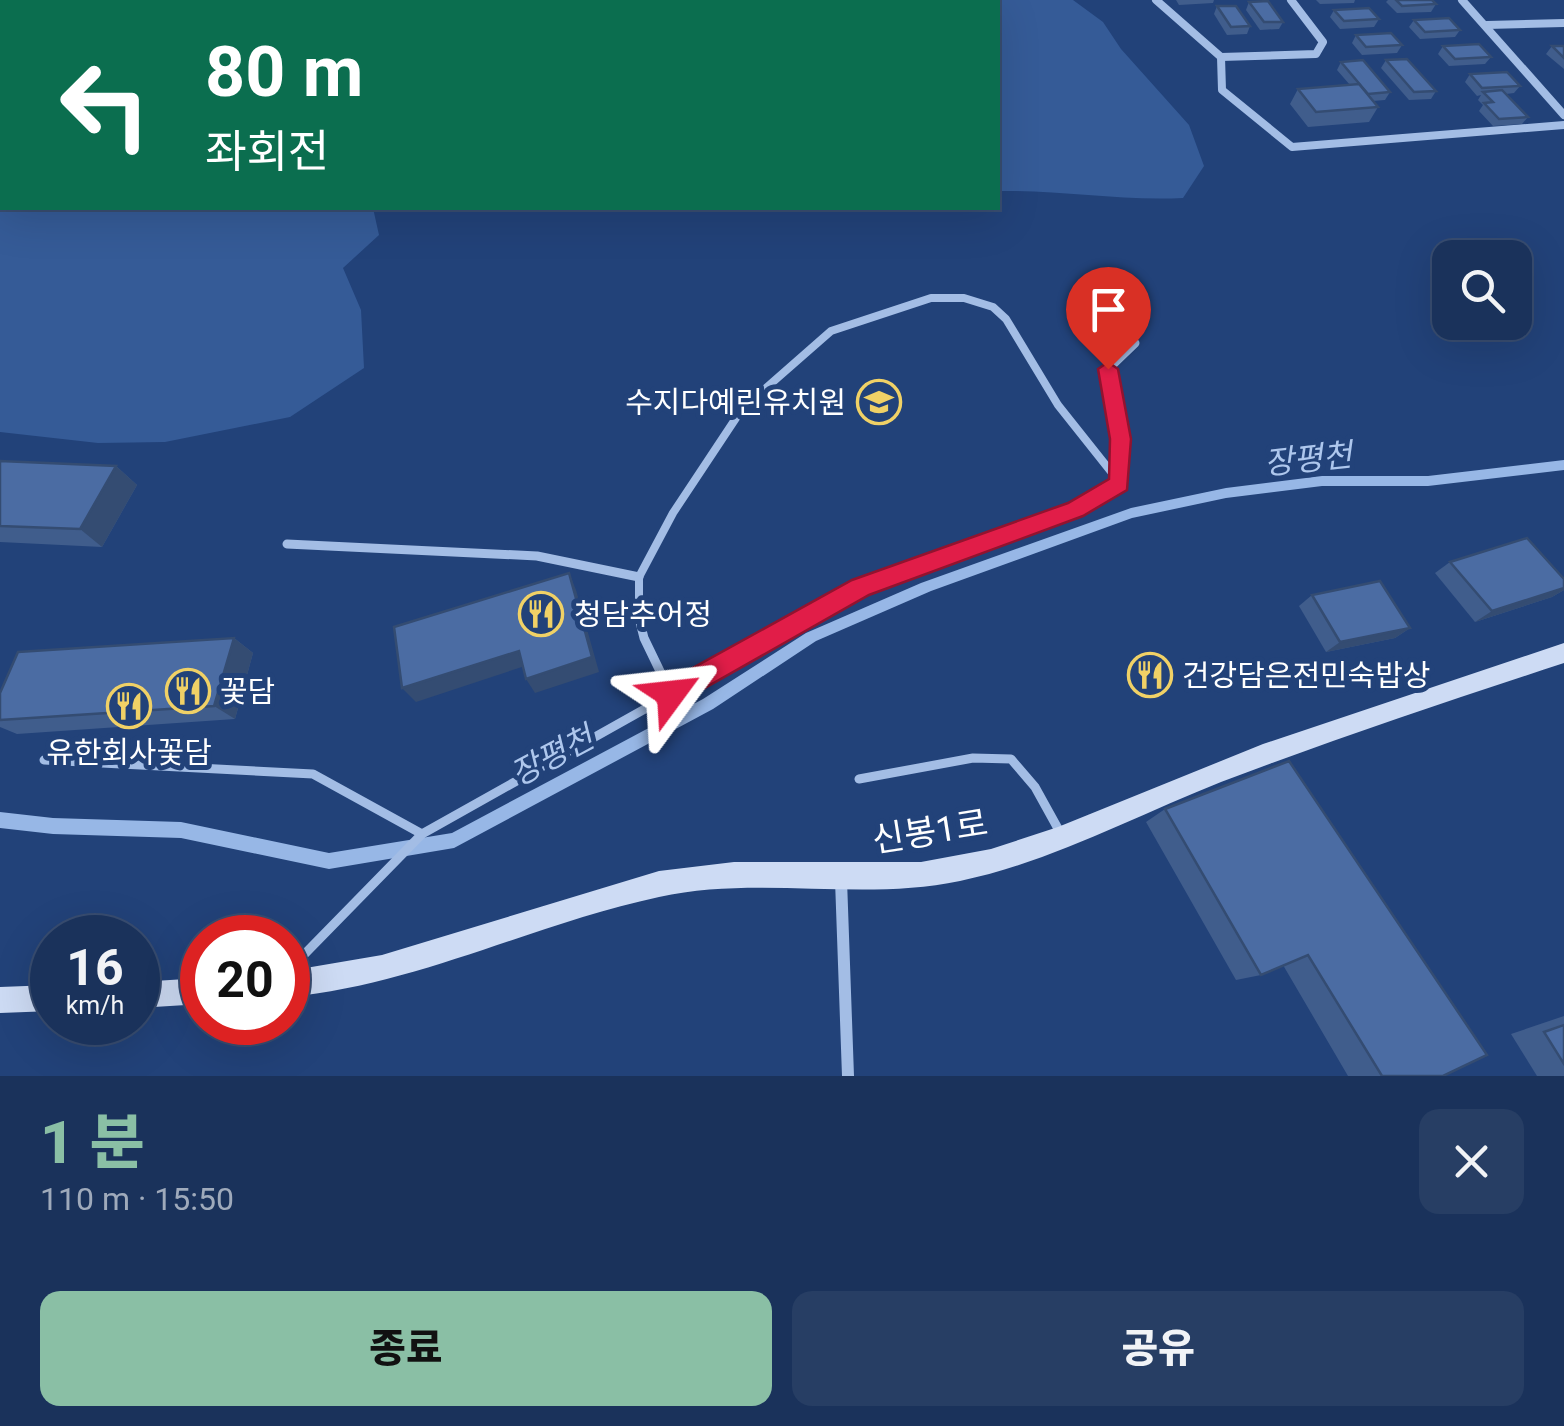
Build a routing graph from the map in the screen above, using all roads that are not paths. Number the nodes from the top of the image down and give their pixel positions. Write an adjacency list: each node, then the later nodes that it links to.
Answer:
1 (1156, 0): 6 (street)
2 (1291, 0): 6 (street)
3 (1462, 0): 5 (street)
4 (1564, 23): 5 (street)
5 (1487, 25): 7 (street)
6 (1221, 57): 8 (street)
7 (1564, 115)
8 (1564, 125)
9 (1135, 343): 10 (street)
10 (1120, 483): 12 (lane); 14 (lane)
11 (286, 544): 12 (street)
12 (639, 576): 14 (lane)
13 (1564, 653): 18 (street, 신봉1로)
14 (671, 694): 17 (lane)
15 (44, 760): 17 (lane)
16 (859, 778): 18 (lane)
17 (422, 834): 20 (lane)
18 (1061, 834): 19 (street, 신봉1로)
19 (841, 880): 21 (street, 신봉1로); 24 (street)
20 (310, 950)
21 (310, 979)
22 (30, 999): 23 (street)
23 (0, 1000)
24 (848, 1076)

